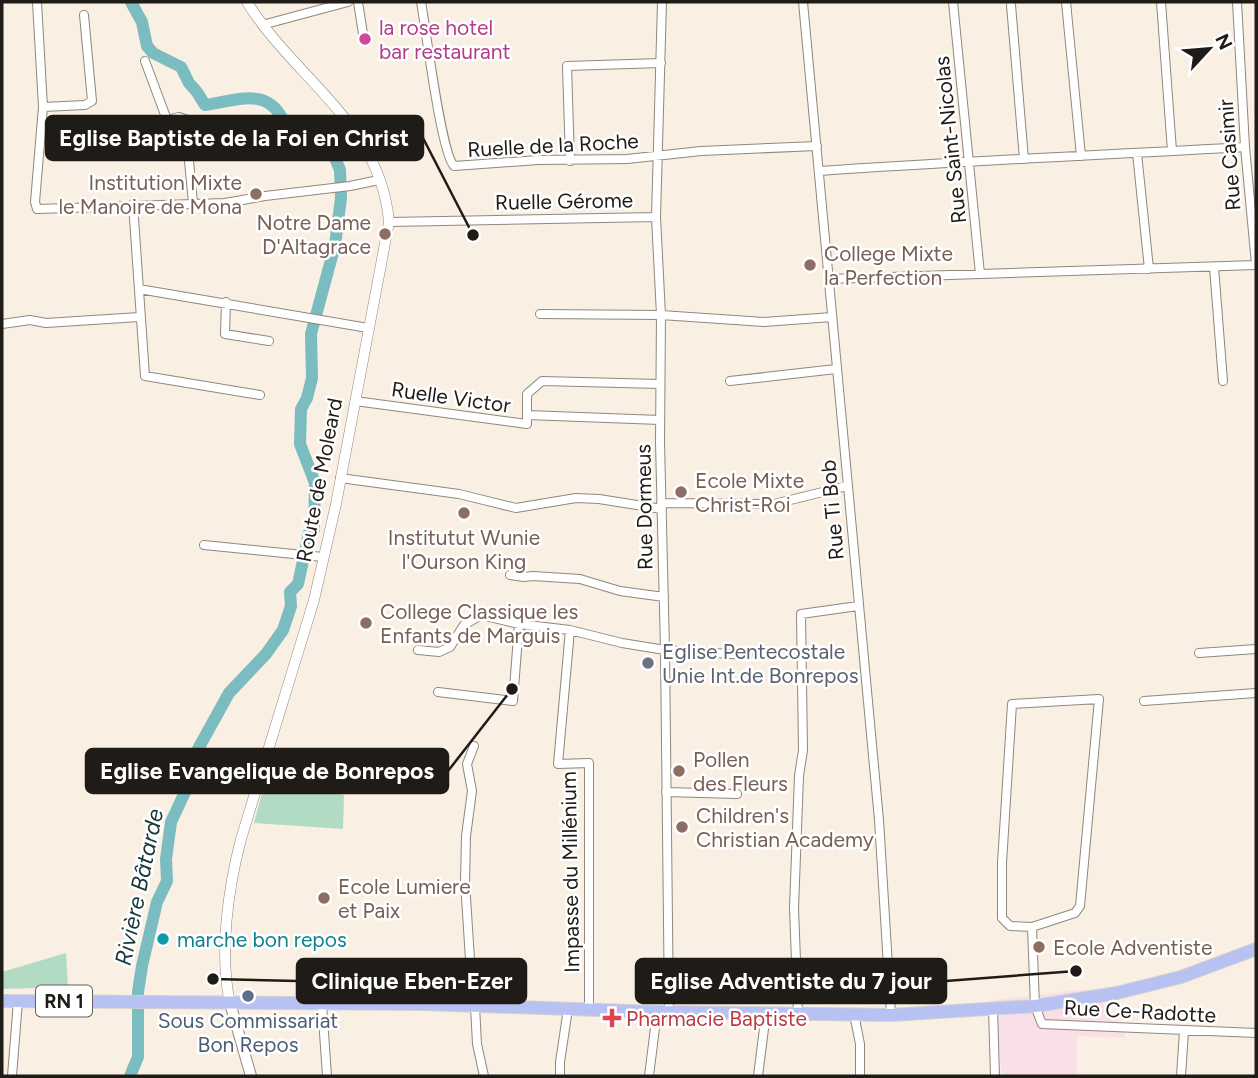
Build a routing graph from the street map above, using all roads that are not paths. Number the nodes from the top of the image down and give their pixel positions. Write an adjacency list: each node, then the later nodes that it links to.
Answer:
1 (37, 2): 18 (street)
2 (247, 2): 14 (street, Route de Moleard)
3 (348, 2): 14 (street)
4 (358, 2): 15 (street)
5 (421, 2): 27 (street, Ruelle de la Roche)
6 (662, 2): 17 (street, Rue Dormeus)
7 (803, 2): 19 (street, Rue Ti Bob)
8 (953, 2): 26 (street, Rue Saint-Nicolas)
9 (1066, 2): 23 (street)
10 (1161, 2): 21 (street)
11 (1237, 2): 20 (street, Rue Casimir)
12 (1011, 5): 25 (street)
13 (84, 15): 18 (street)
14 (262, 25): 29 (street, Route de Moleard)
15 (364, 40)
16 (145, 61): 30 (street)
17 (661, 63): 24 (street, Rue Dormeus); 27 (street)
18 (44, 107): 31 (street)
19 (817, 146): 24 (street, Ruelle de la Roche); 28 (street, Rue Ti Bob)
20 (1245, 147): 21 (street); 34 (street, Rue Casimir)
21 (1172, 151): 22 (street)
22 (1137, 153): 23 (street); 36 (street)
23 (1081, 156): 25 (street)
24 (658, 157): 27 (street, Ruelle de la Roche); 32 (street, Rue Dormeus)
25 (1024, 159): 26 (street)
26 (971, 160): 28 (street); 37 (street, Rue Saint-Nicolas)
27 (570, 161)
28 (820, 171): 38 (street, Rue Ti Bob)
29 (379, 180): 30 (street); 33 (street, Route de Moleard)
30 (193, 203): 31 (street)
31 (132, 204): 39 (street)
32 (656, 217): 33 (street, Ruelle Gérome); 42 (street, Rue Dormeus)
33 (389, 222): 46 (street, Route de Moleard)
34 (1256, 265): 35 (street)
35 (1214, 267): 36 (street); 50 (street)
36 (1149, 269): 37 (street)
37 (980, 274): 38 (street)
38 (829, 279): 44 (street, Rue Ti Bob)
39 (139, 289): 40 (street); 43 (street)
40 (226, 302): 46 (street); 47 (street)
41 (540, 314): 42 (street)
42 (662, 316): 44 (street); 51 (street, Rue Dormeus)
43 (139, 317): 45 (street); 52 (street)
44 (832, 317): 48 (street, Rue Ti Bob)
45 (2, 324)
46 (368, 328): 53 (street, Route de Moleard)
47 (269, 341)
48 (836, 369): 49 (street); 57 (street, Rue Ti Bob)
49 (730, 381)
50 (1223, 381)
51 (660, 384): 54 (street); 55 (street, Rue Dormeus)
52 (260, 395)
53 (355, 401): 54 (street, Ruelle Victor); 56 (street, Route de Moleard)
54 (527, 415): 55 (street, Ruelle Victor)
55 (660, 420): 58 (street, Rue Dormeus)
56 (340, 478): 58 (street); 60 (street, Route de Moleard)
57 (847, 486): 58 (street); 63 (street, Rue Ti Bob)
58 (662, 506): 62 (street, Rue Dormeus)
59 (204, 545): 60 (street)
60 (318, 557): 81 (street, Route de Moleard)
61 (510, 575): 62 (street)
62 (664, 597): 68 (street, Rue Dormeus)
63 (858, 606): 90 (street); 92 (street, Rue Ti Bob)
64 (519, 624): 65 (street); 67 (street); 71 (street)
65 (570, 630): 68 (street); 87 (street, Impasse du Millénium)
66 (1256, 649): 69 (street)
67 (418, 650)
68 (665, 650): 70 (street); 75 (street, Rue Dormeus)
69 (1199, 653)
70 (748, 655)
71 (438, 692)
72 (1256, 693): 73 (street)
73 (1144, 701)
74 (474, 746): 83 (street)
75 (666, 792): 76 (street); 88 (street, Rue Dormeus)
76 (737, 794)
77 (1032, 927): 77 (street); 84 (street)
78 (1256, 949): 84 (main road, RN 1)
79 (2, 1001): 80 (main road, RN 1)
80 (18, 1001): 81 (main road, RN 1); 95 (street)
81 (230, 1003): 82 (main road, RN 1); 96 (main road)
82 (322, 1004): 83 (main road, RN 1); 97 (street)
83 (474, 1006): 86 (main road, RN 1); 98 (street)
84 (1035, 1006): 85 (main road, RN 1); 93 (street, Rue Ce-Radotte)
85 (993, 1008): 92 (main road, RN 1); 103 (street)
86 (568, 1009): 87 (main road, RN 1); 99 (street)
87 (589, 1009): 88 (main road, RN 1)
88 (663, 1012): 89 (main road, RN 1); 100 (street, Rue Dormeus)
89 (766, 1013): 90 (main road, RN 1); 101 (street)
90 (798, 1014): 91 (main road, RN 1)
91 (853, 1014): 92 (main road, RN 1); 102 (street)
92 (891, 1015)
93 (1184, 1031): 94 (street, Rue Ce-Radotte); 104 (street)
94 (1256, 1033)
95 (12, 1076)
96 (251, 1076)
97 (327, 1076)
98 (484, 1076)
99 (560, 1076)
100 (649, 1076)
101 (758, 1076)
102 (860, 1076)
103 (995, 1076)
104 (1181, 1076)

